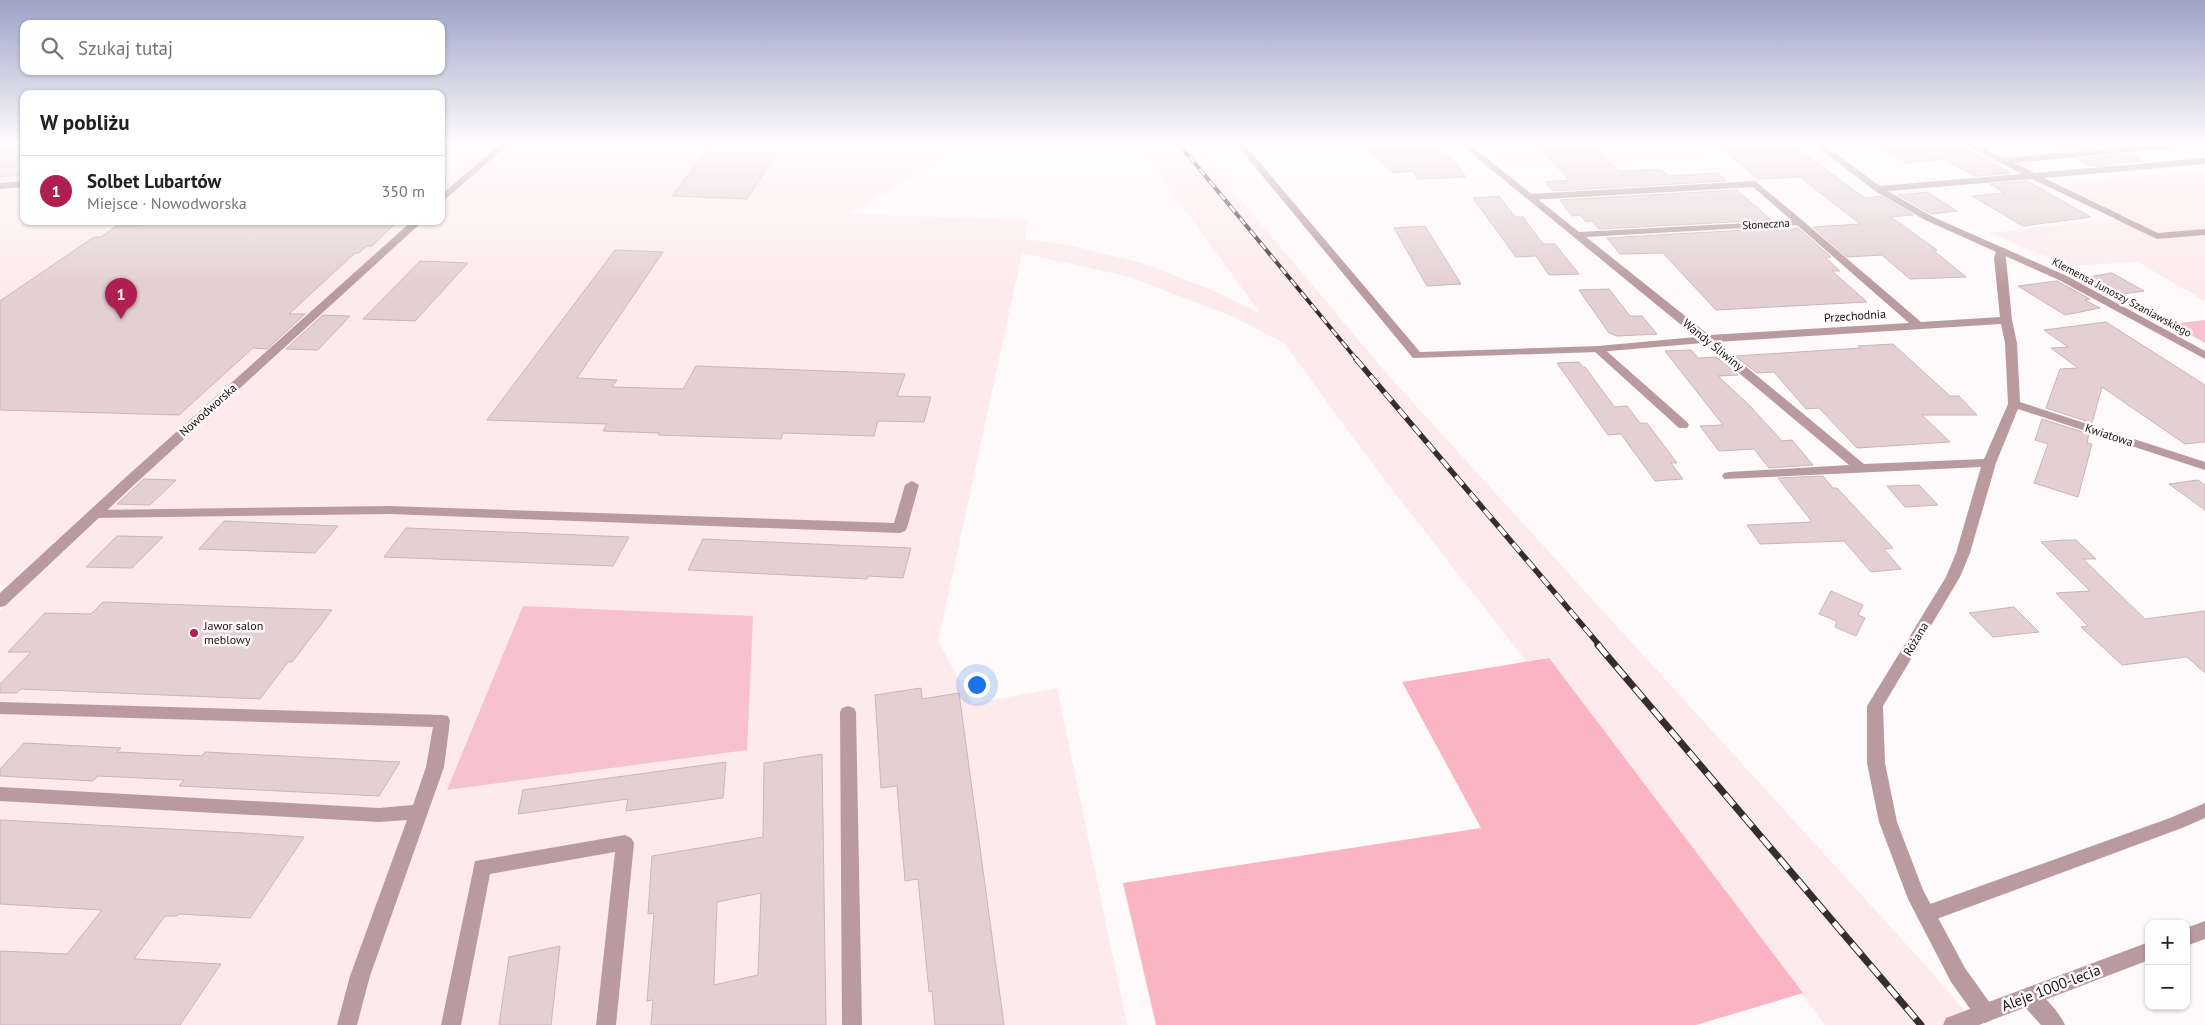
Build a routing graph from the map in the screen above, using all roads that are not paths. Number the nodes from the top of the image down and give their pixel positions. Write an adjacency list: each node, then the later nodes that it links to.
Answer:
1 (1280, 192): 16 (street, Przechodnia)
2 (1524, 192): 7 (street, Wandy Śliwiny)
3 (1619, 192): 7 (street)
4 (1764, 192): 8 (street)
5 (1883, 192): 12 (street, Klemensa Junoszy Szaniawskiego)
6 (2066, 192): 10 (street)
7 (1530, 197): 11 (street, Wandy Śliwiny)
8 (1799, 222): 11 (street, Słoneczna); 14 (street, Słoneczna)
9 (414, 225): 25 (street, Nowodworska)
10 (2205, 232)
11 (1577, 236): 15 (street, Wandy Śliwiny)
12 (2001, 250): 13 (street, Różana); 17 (street, Klemensa Junoszy Szaniawskiego)
13 (2006, 320): 14 (street, Przechodnia); 18 (street, Różana)
14 (1918, 325): 15 (street, Przechodnia)
15 (1706, 339): 16 (street, Przechodnia); 22 (street, Wandy Śliwiny)
16 (1598, 349): 19 (street)
17 (2205, 356)
18 (2014, 404): 20 (street, Różana); 21 (street, Kwiatowa)
19 (1683, 426)
20 (1989, 463): 22 (street); 32 (street, Różana)
21 (2205, 466)
22 (1861, 468): 23 (street)
23 (1728, 476)
24 (912, 485): 25 (street)
25 (94, 514): 26 (street, Nowodworska)
26 (0, 602)
27 (0, 708): 31 (street)
28 (848, 712): 41 (street)
29 (0, 794): 31 (street)
30 (2205, 810): 32 (street)
31 (418, 812): 38 (street)
32 (1926, 914): 37 (street, Różana)
33 (2205, 930): 34 (street)
34 (2190, 936)
35 (2145, 953): 36 (street, Aleje 1000-lecia)
36 (2029, 997): 37 (street, Aleje 1000-lecia); 43 (street)
37 (1985, 1013): 42 (street, Aleje 1000-lecia)
38 (347, 1025)
39 (451, 1025): 40 (street)
40 (606, 1025)
41 (852, 1025)
42 (1953, 1025)
43 (2055, 1025)

